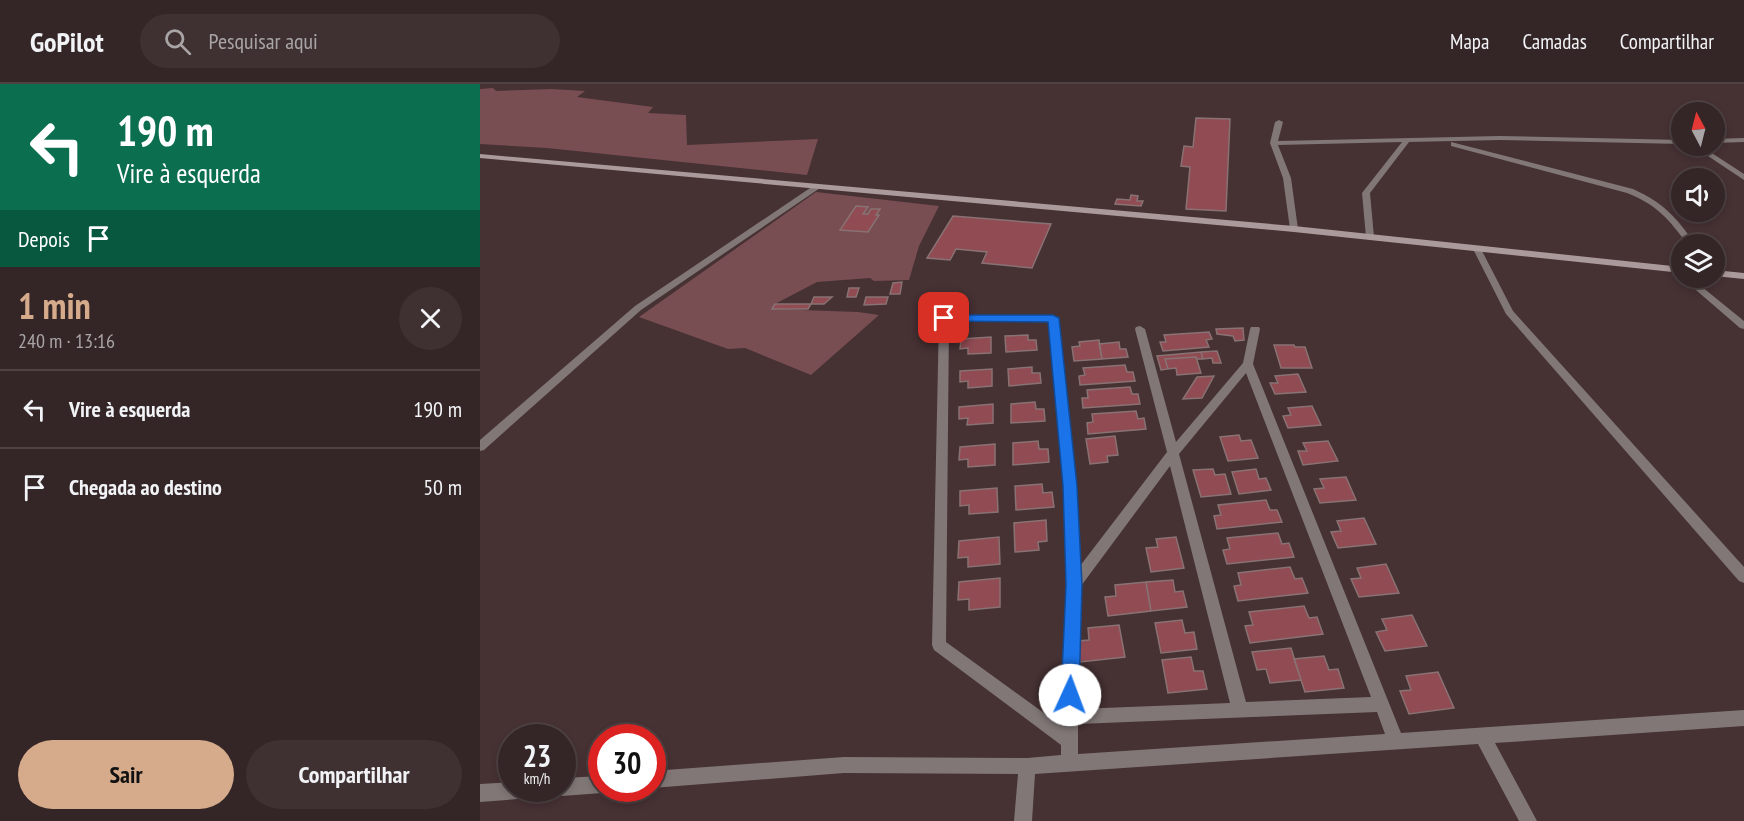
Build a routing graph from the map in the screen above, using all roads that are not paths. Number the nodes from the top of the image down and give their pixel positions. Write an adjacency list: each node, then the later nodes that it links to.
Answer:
1 (1279, 122): 7 (street)
2 (1408, 139): 3 (street); 7 (street); 14 (street)
3 (1435, 139): 6 (street); 13 (street)
4 (1744, 140): 5 (street)
5 (1725, 141)
6 (1671, 142)
7 (1274, 143): 12 (street)
8 (480, 156): 11 (street)
9 (1712, 156): 10 (street)
10 (1744, 178)
11 (819, 186): 12 (street); 24 (street)
12 (1294, 229): 14 (street)
13 (1684, 234)
14 (1370, 237): 15 (street)
15 (1477, 249): 16 (street); 26 (street)
16 (1671, 270)
17 (1725, 274): 18 (street)
18 (1744, 276)
19 (1698, 288): 20 (street)
20 (1744, 326)
21 (1140, 329): 25 (street)
22 (1255, 329): 23 (street)
23 (1248, 364): 25 (street); 28 (street)
24 (480, 447)
25 (1173, 453): 27 (street); 29 (street)
26 (1744, 577)
27 (1074, 585): 30 (street); 33 (street)
28 (1381, 704): 29 (street); 34 (street)
29 (1240, 710): 30 (street)
30 (1069, 717): 33 (street)
31 (1744, 718): 32 (street)
32 (1482, 735): 34 (street); 41 (street)
33 (1068, 740): 35 (street)
34 (1396, 741): 35 (street)
35 (1069, 763): 36 (street)
36 (1027, 766): 37 (street); 40 (street)
37 (666, 779)
38 (498, 792): 39 (street)
39 (480, 793)
40 (1023, 821)
41 (1528, 821)

